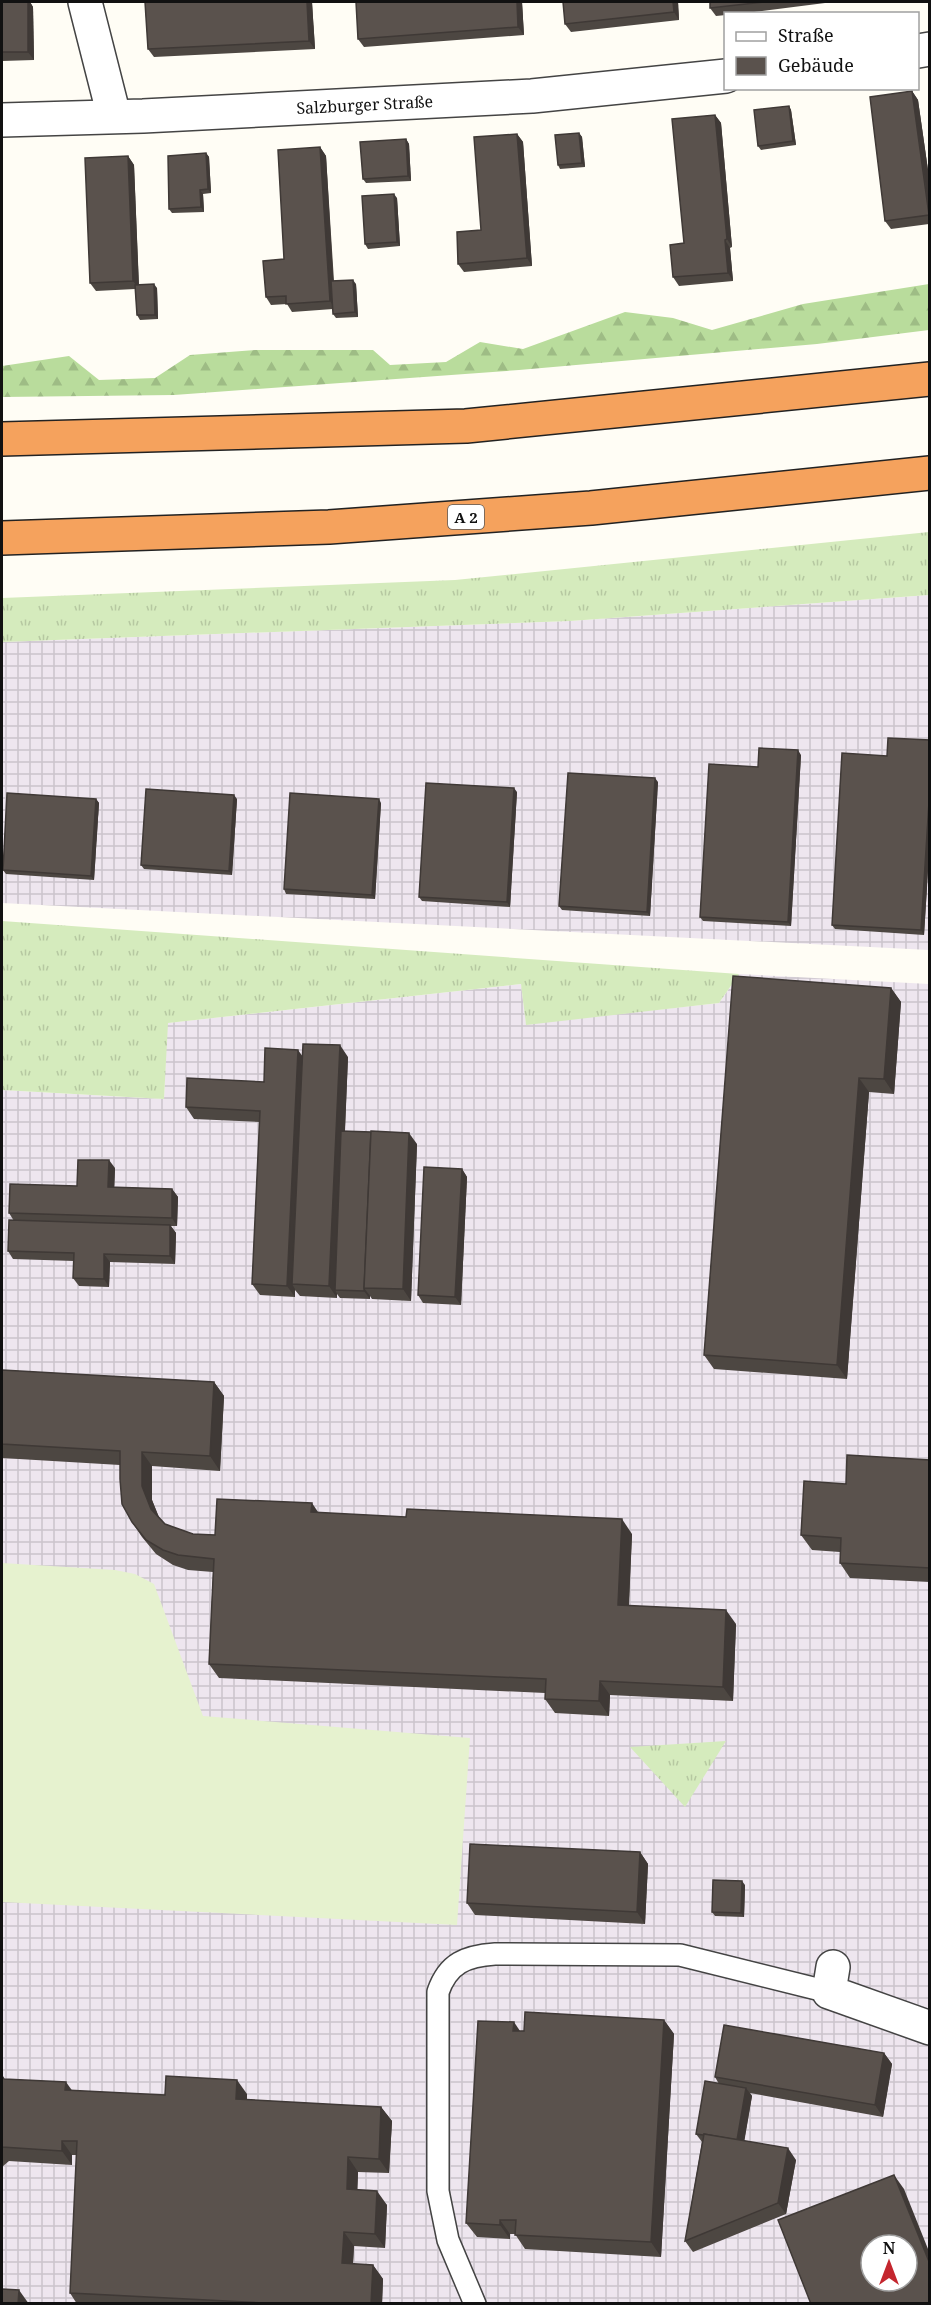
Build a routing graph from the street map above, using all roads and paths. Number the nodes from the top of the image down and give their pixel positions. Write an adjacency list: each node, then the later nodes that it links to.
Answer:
1 (85, 2): 3 (street)
2 (724, 76): 3 (street, Salzburger Straße)
3 (114, 116): 4 (street, Salzburger Straße)
4 (2, 120)
5 (930, 379): 6 (highway)
6 (2, 439)
7 (930, 473): 8 (highway, A 2)
8 (2, 538)
9 (831, 1979): 10 (street); 11 (lane)
10 (930, 2028)
11 (475, 2304)

